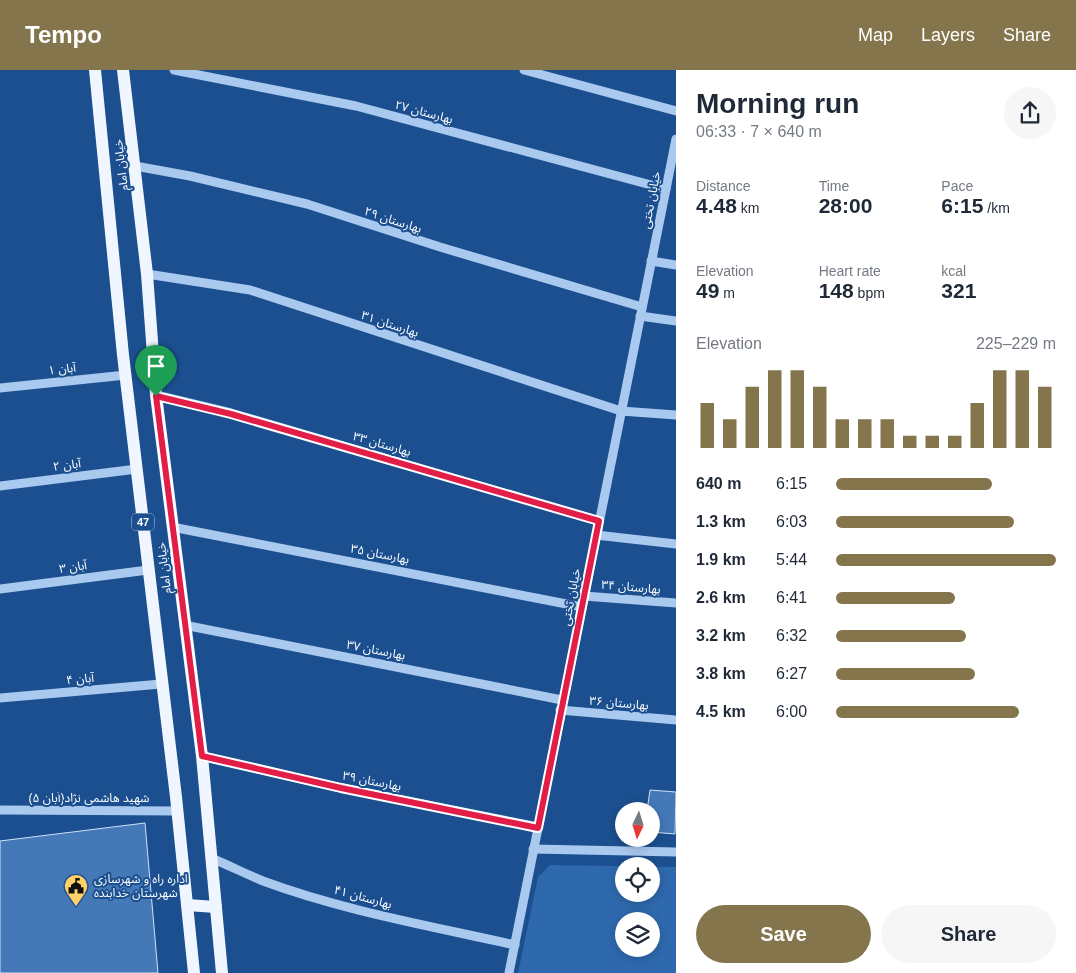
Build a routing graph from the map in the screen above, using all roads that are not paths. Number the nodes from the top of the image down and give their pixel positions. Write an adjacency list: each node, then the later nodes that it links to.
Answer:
1 (95, 70): 14 (main road, خیابان امام / 47)
2 (124, 70): 7 (main road, خیابان امام / 47)
3 (174, 70): 8 (street, بهارستان ۲۷)
4 (524, 70): 5 (street)
5 (676, 111)
6 (676, 141): 8 (street, خیابان تختی)
7 (135, 166): 11 (main road, خیابان امام / 47); 12 (street, بهارستان ۲۹)
8 (666, 189): 9 (street, خیابان تختی)
9 (652, 260): 10 (street); 12 (street, خیابان تختی)
10 (676, 265)
11 (147, 274): 16 (main road, خیابان امام / 47); 17 (street, بهارستان ۳۱)
12 (641, 311): 13 (street, بهارستان ۲۹); 17 (street, خیابان تختی)
13 (676, 321)
14 (126, 375): 15 (street, آبان ۱); 19 (main road, خیابان امام / 47)
15 (0, 388)
16 (156, 396): 21 (street, بهارستان ۳۳); 22 (main road, خیابان امام / 47)
17 (621, 411): 18 (street, بهارستان ۳۱); 21 (street, خیابان تختی)
18 (676, 415)
19 (137, 469): 20 (street, آبان ۲); 25 (main road, خیابان امام / 47)
20 (0, 486)
21 (599, 521): 23 (street, خیابان تختی)
22 (172, 527): 29 (street, بهارستان ۳۵); 30 (main road, خیابان امام / 47)
23 (596, 535): 24 (street); 27 (street, خیابان تختی)
24 (676, 544)
25 (148, 570): 26 (street, آبان ۳); 31 (main road, خیابان امام / 47)
26 (0, 590)
27 (584, 596): 28 (street, بهارستان ۳۴); 29 (street, خیابان تختی)
28 (676, 603)
29 (582, 607): 33 (street, خیابان تختی)
30 (184, 625): 33 (street, بهارستان ۳۷); 36 (main road, خیابان امام / 47)
31 (161, 684): 32 (street, آبان ۴); 38 (main road, خیابان امام / 47)
32 (0, 698)
33 (562, 700): 34 (street, خیابان تختی)
34 (560, 710): 35 (street, بهارستان ۳۶); 39 (street, خیابان تختی)
35 (676, 720)
36 (202, 756): 39 (street, بهارستان ۳۹); 42 (main road, خیابان امام / 47)
37 (0, 810): 38 (street, (آبان ۵)شهید هاشمی نژاد)
38 (178, 812): 43 (main road, خیابان امام / 47)
39 (538, 828): 40 (street, خیابان تختی)
40 (534, 849): 41 (street); 45 (street, خیابان تختی)
41 (676, 852)
42 (211, 858): 44 (main road, خیابان امام / 47); 45 (street, بهارستان ۴۱)
43 (187, 905): 44 (main road); 46 (main road, خیابان امام / 47)
44 (216, 907): 47 (main road, خیابان امام / 47)
45 (514, 945): 48 (street, خیابان تختی)
46 (194, 973)
47 (222, 973)
48 (509, 973)

